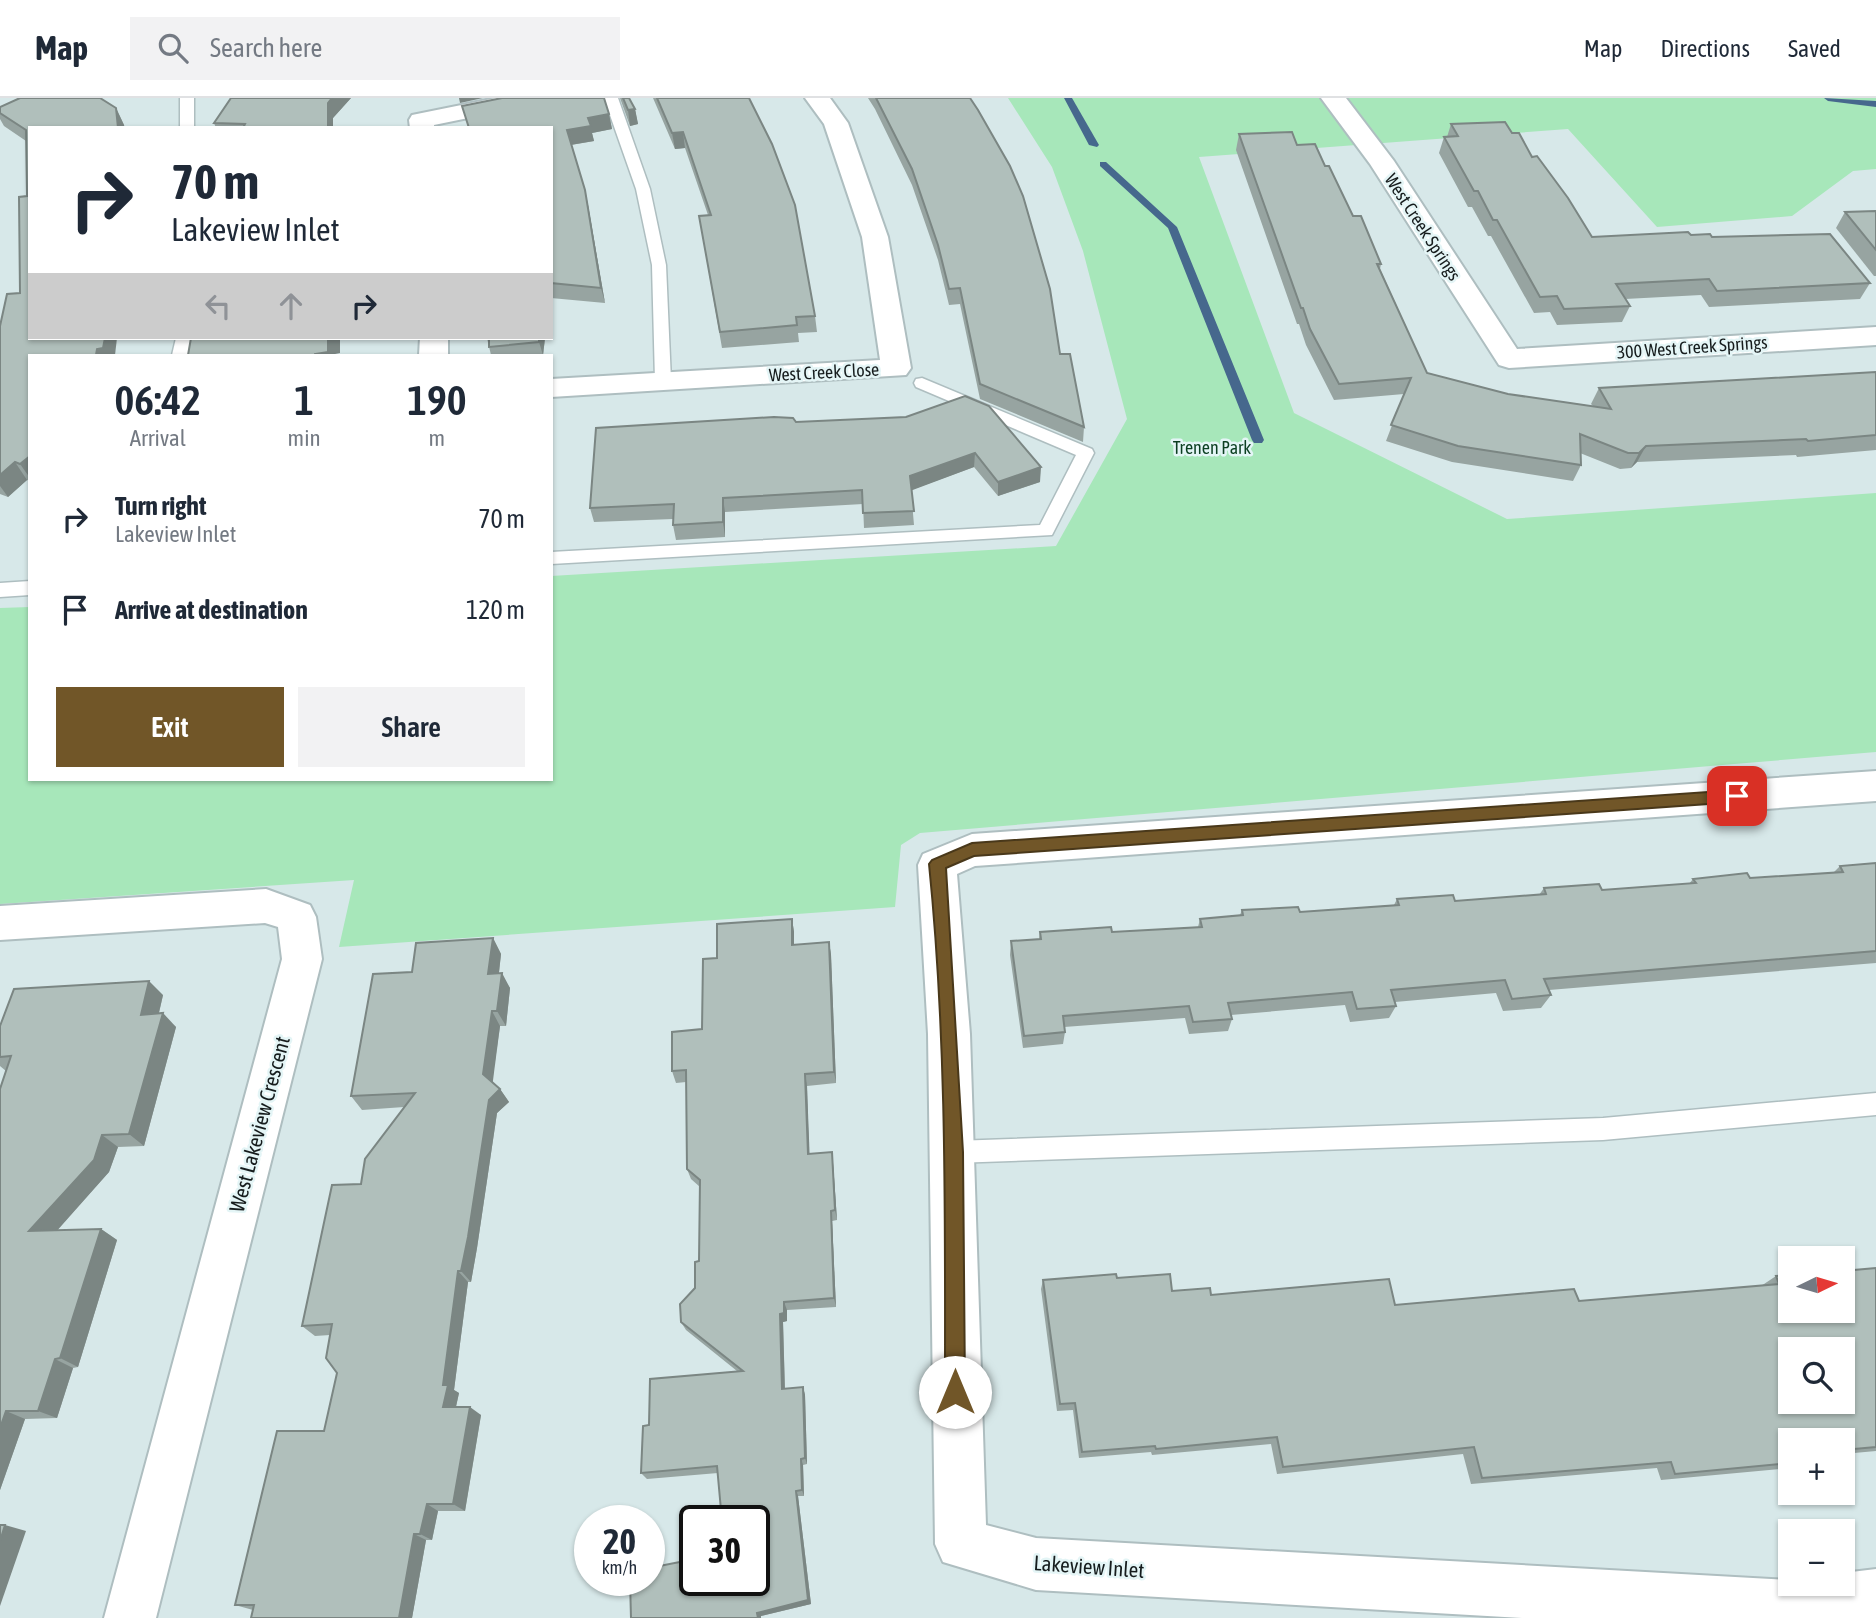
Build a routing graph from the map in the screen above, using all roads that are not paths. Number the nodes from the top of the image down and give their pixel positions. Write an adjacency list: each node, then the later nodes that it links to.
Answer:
1 (187, 98): 6 (lane)
2 (533, 98): 7 (street)
3 (611, 98): 10 (lane)
4 (817, 98): 10 (street, West Creek Close)
5 (1333, 98): 9 (street, West Creek Springs)
6 (187, 126)
7 (422, 126)
8 (1876, 336): 9 (street, 300 West Creek Springs)
9 (1509, 359)
10 (663, 381): 12 (street, West Creek Close)
11 (922, 383): 13 (lane)
12 (553, 388)
13 (553, 558)
14 (28, 588): 15 (lane)
15 (0, 590)
16 (1876, 786): 19 (street, Lakeview Inlet)
17 (0, 923): 21 (street, West Lakeview Crescent)
18 (1876, 1104): 19 (lane)
19 (954, 1152): 20 (street, Lakeview Inlet)
20 (1876, 1595)
21 (130, 1618)

